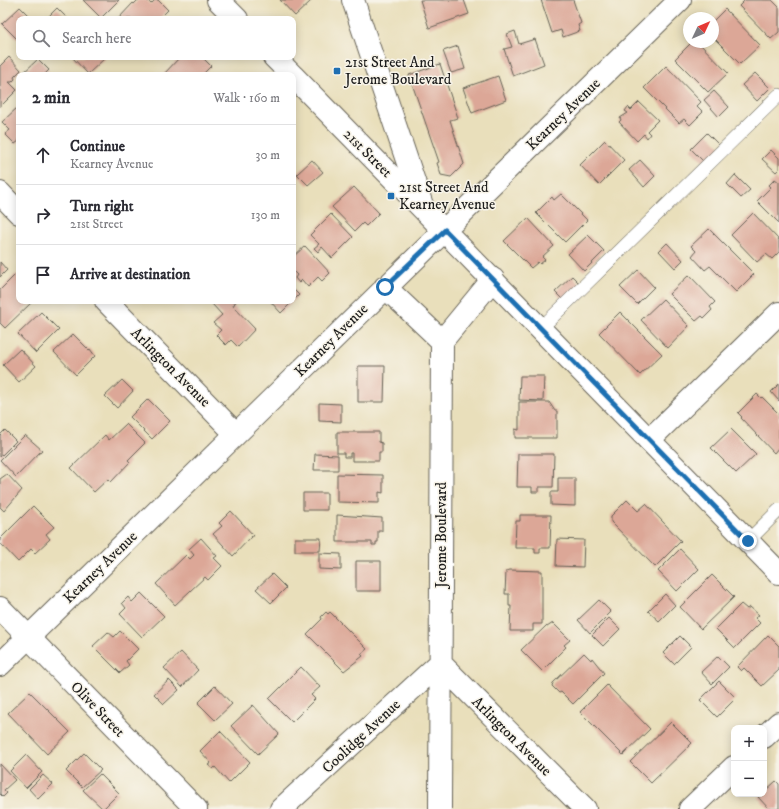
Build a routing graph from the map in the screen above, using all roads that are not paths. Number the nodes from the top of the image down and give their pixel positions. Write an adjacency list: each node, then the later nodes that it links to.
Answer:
1 (218, 0): 4 (street)
2 (353, 0): 10 (street)
3 (680, 0): 12 (street, Kearney Avenue)
4 (234, 16)
5 (277, 60): 6 (street, 21st Street)
6 (290, 72)
7 (296, 78): 10 (street, 21st Street)
8 (779, 95): 17 (lane)
9 (0, 193): 11 (street)
10 (423, 208): 12 (street, 21st Street)
11 (16, 210)
12 (445, 230): 13 (street, 21st Street); 14 (street, Kearney Avenue)
13 (493, 279): 17 (street, 21st Street); 18 (street)
14 (385, 287): 18 (street); 19 (street, Kearney Avenue)
15 (109, 304): 19 (street, Arlington Avenue)
16 (779, 313): 20 (street)
17 (541, 328): 20 (street, 21st Street)
18 (442, 341): 26 (street, Jerome Boulevard)
19 (236, 434): 25 (street, Kearney Avenue)
20 (649, 440): 22 (street, 21st Street)
21 (779, 510): 22 (lane)
22 (748, 541): 23 (street, 21st Street)
23 (779, 573)
24 (0, 608): 25 (street, Olive Street)
25 (28, 637): 27 (street, Kearney Avenue); 31 (street, Olive Street)
26 (440, 663): 32 (street, Coolidge Avenue); 33 (street, Jerome Boulevard); 34 (street, Arlington Avenue)
27 (0, 665)
28 (779, 723): 29 (street)
29 (767, 734)
30 (731, 769): 35 (street)
31 (196, 809)
32 (281, 809)
33 (440, 809)
34 (585, 809)
35 (690, 809)

